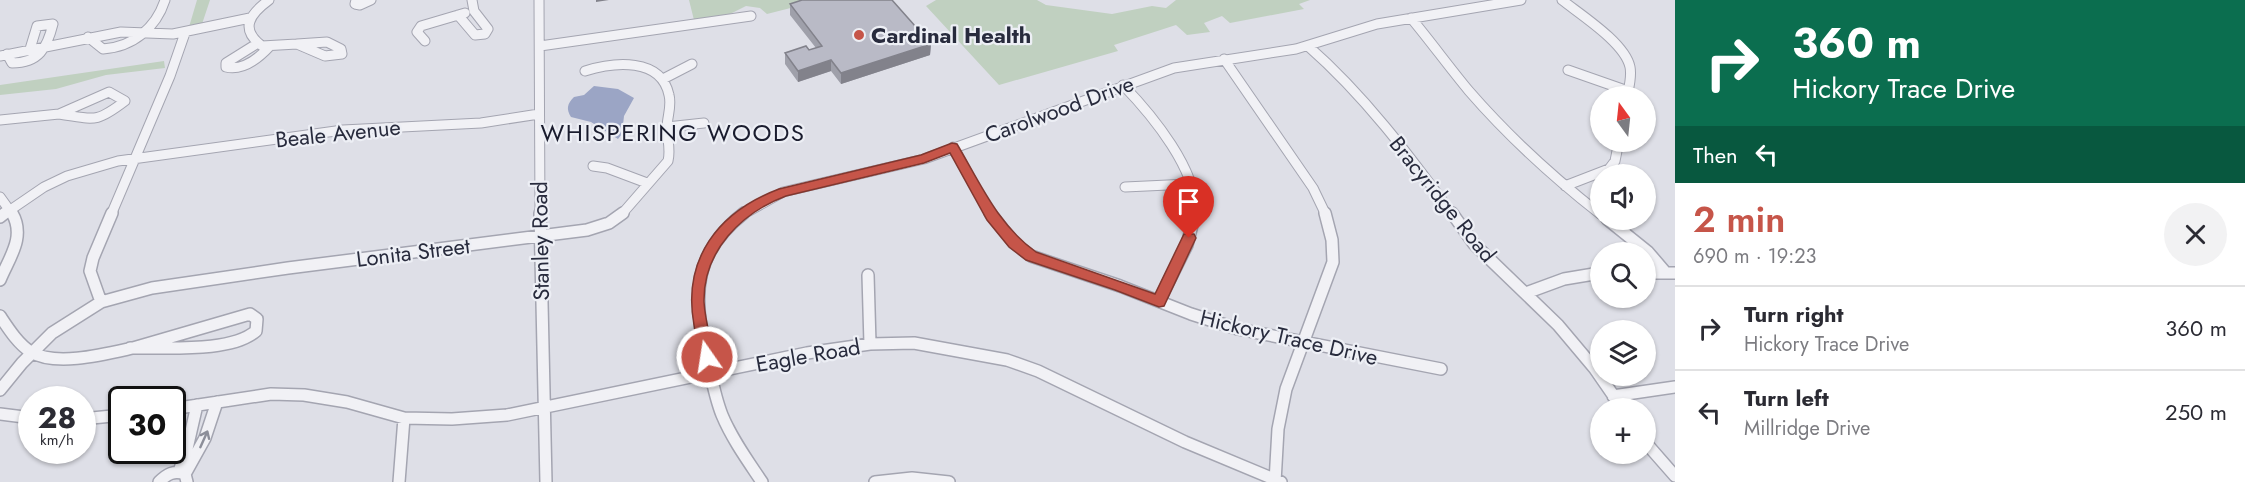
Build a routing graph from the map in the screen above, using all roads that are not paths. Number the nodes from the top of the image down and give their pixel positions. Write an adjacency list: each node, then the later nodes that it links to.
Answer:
1 (165, 0): 14 (street)
2 (356, 0): 3 (street)
3 (371, 0)
4 (472, 0): 9 (street)
5 (539, 0): 22 (street, Stanley Road)
6 (1521, 0): 13 (street, Carolwood Drive)
7 (1562, 0): 33 (street)
8 (263, 1): 12 (street)
9 (474, 11): 10 (street); 10 (street)
10 (458, 15): 17 (street)
11 (751, 16): 22 (street)
12 (250, 18): 15 (street); 18 (street)
13 (1411, 18): 23 (street, Carolwood Drive); 45 (street)
14 (143, 33): 15 (street); 16 (street); 16 (street)
15 (185, 33): 41 (street)
16 (88, 37): 20 (street)
17 (425, 41)
18 (258, 43): 21 (street); 21 (street)
19 (297, 44): 21 (street)
20 (48, 45): 24 (street); 24 (street); 25 (street)
21 (270, 46)
22 (540, 46): 35 (street, Stanley Road)
23 (1308, 46): 26 (street, Carolwood Drive); 57 (street, Bracyridge Road)
24 (30, 49): 25 (street)
25 (3, 55)
26 (1224, 59): 31 (street, Carolwood Drive); 61 (street)
27 (692, 64): 30 (street)
28 (1568, 70): 32 (street)
29 (585, 71): 30 (street)
30 (663, 79): 38 (street, Lonita Street)
31 (1123, 85): 39 (street, Carolwood Drive); 44 (street)
32 (1610, 86)
33 (1628, 86)
34 (59, 114): 34 (street); 36 (street)
35 (539, 114): 41 (street, Beale Avenue); 52 (street, Stanley Road)
36 (0, 120)
37 (705, 123): 38 (street)
38 (667, 127): 43 (street, Lonita Street)
39 (952, 147): 59 (street, Hickory Trace Drive); 66 (street, Carolwood Drive)
40 (1617, 152): 45 (street)
41 (136, 158): 49 (street, Beale Avenue); 58 (street)
42 (593, 166): 43 (street)
43 (647, 183): 52 (street, Lonita Street)
44 (1189, 184): 46 (street); 59 (street)
45 (1565, 186): 48 (street)
46 (1125, 187)
47 (0, 197): 49 (street)
48 (1590, 206)
49 (12, 209): 50 (street, Beale Avenue); 56 (street)
50 (0, 217)
51 (1621, 230): 53 (street)
52 (541, 235): 58 (street, Lonita Street); 72 (street, Stanley Road)
53 (1670, 273)
54 (868, 275): 62 (street)
55 (1590, 275): 57 (street)
56 (0, 280)
57 (1526, 293): 69 (street, Bracyridge Road)
58 (101, 302): 64 (street, Lonita Street)
59 (1159, 302): 61 (street, Hickory Trace Drive)
60 (0, 316): 64 (street)
61 (1301, 343): 65 (street, Hickory Trace Drive); 80 (street)
62 (870, 344): 66 (street, Eagle Road); 80 (street, Eagle Road)
63 (130, 348): 63 (street); 64 (street)
64 (32, 353): 68 (street, Lonita Street)
65 (1441, 369)
66 (711, 374): 72 (street, Eagle Road); 84 (street, Carolwood Drive)
67 (1675, 387): 69 (street)
68 (0, 390)
69 (1613, 396)
70 (218, 402): 71 (street, Eagle Road); 76 (street, Eagle Road); 78 (street, one-way to 70)
71 (197, 405): 73 (street, Eagle Road); 78 (street)
72 (544, 406): 76 (street, Eagle Road); 83 (street, Stanley Road)
73 (186, 407)
74 (0, 414): 75 (street)
75 (18, 416)
76 (404, 418): 82 (street)
77 (1656, 454): 79 (street)
78 (184, 476): 81 (street)
79 (1675, 476)
80 (1277, 481)
81 (159, 482)
82 (399, 482)
83 (546, 482)
84 (762, 482)
85 (875, 482): 86 (street)
86 (949, 482)

